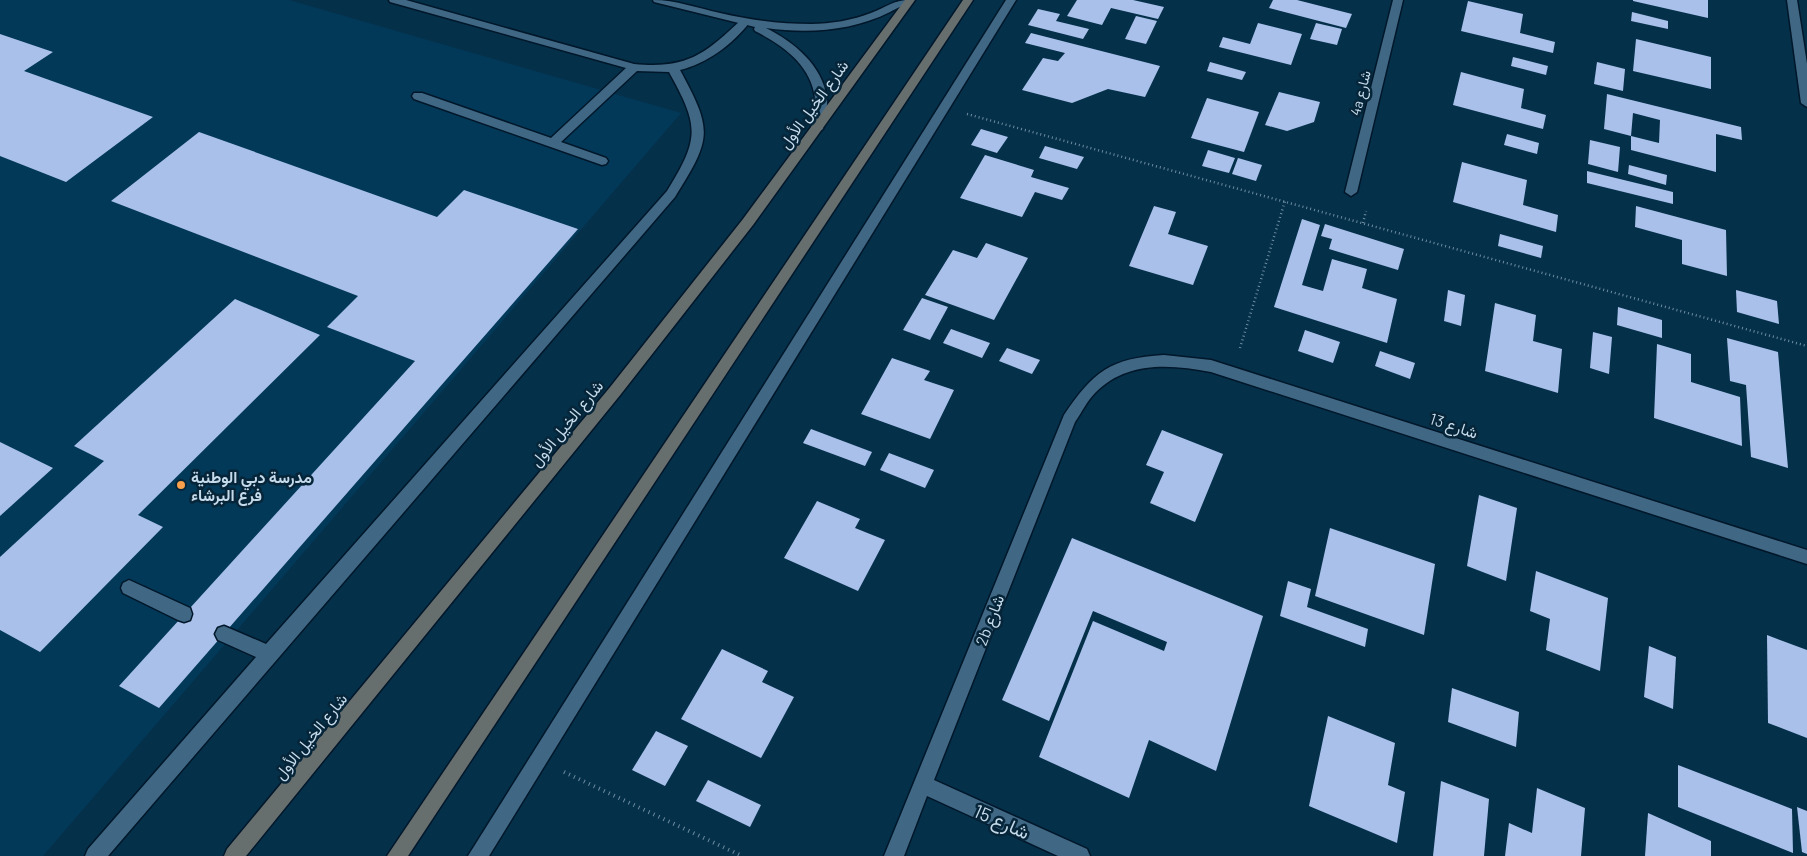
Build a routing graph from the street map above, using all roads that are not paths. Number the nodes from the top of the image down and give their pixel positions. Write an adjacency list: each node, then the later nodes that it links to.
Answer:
1 (394, 0): 10 (street)
2 (658, 0): 9 (street)
3 (905, 0): 9 (street)
4 (910, 0): 14 (main road, شارع الخيل الأول)
5 (968, 0): 27 (main road)
6 (1011, 0): 28 (street)
7 (1398, 0): 17 (street, 4a شارع)
8 (1792, 0): 13 (street)
9 (744, 23): 11 (street); 14 (street)
10 (634, 68): 11 (street); 15 (street)
11 (673, 68): 23 (street)
12 (418, 96): 15 (street)
13 (1807, 103)
14 (817, 129): 26 (main road, شارع الخيل الأول)
15 (552, 144): 16 (street)
16 (602, 161)
17 (1351, 192)
18 (1091, 388): 19 (street, شارع 13); 24 (street, 2b شارع)
19 (1807, 556)
20 (128, 588): 21 (street)
21 (184, 614)
22 (224, 634): 23 (street)
23 (269, 654): 25 (street)
24 (924, 785): 29 (street, 2b شارع); 30 (street, شارع 15)
25 (96, 856)
26 (234, 856)
27 (397, 856)
28 (478, 856)
29 (894, 856)
30 (1080, 856)

